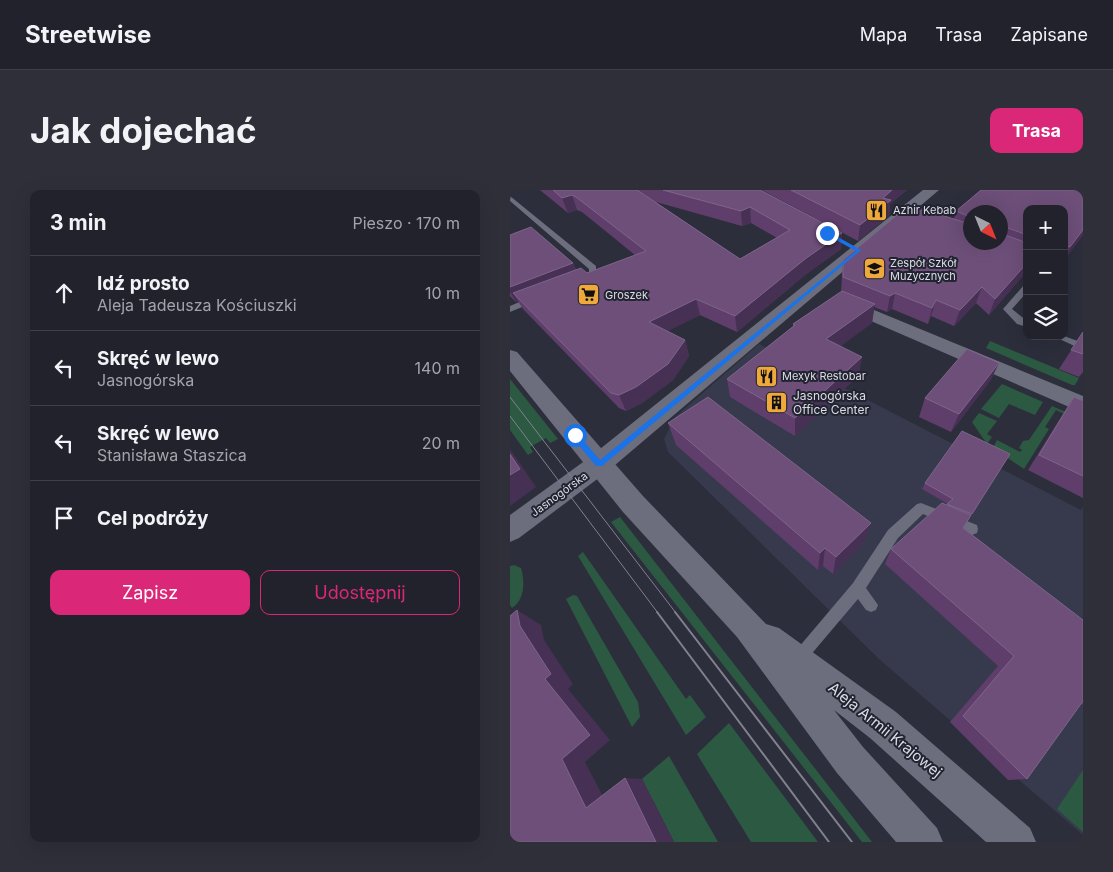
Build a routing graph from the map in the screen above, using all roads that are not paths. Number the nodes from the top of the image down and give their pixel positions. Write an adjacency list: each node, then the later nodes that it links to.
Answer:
1 (932, 190): 4 (street, Jasnogórska)
2 (510, 198): 3 (lane)
3 (577, 282)
4 (812, 290): 12 (street); 13 (street, Jasnogórska)
5 (1023, 292): 8 (lane)
6 (544, 295): 7 (lane)
7 (510, 309)
8 (1023, 323)
9 (1066, 340): 10 (lane)
10 (1083, 347)
11 (510, 357): 13 (street, Aleja Armii Krajowej)
12 (1081, 400)
13 (599, 464): 15 (street, Jasnogórska); 18 (street, Aleja Armii Krajowej)
14 (972, 529): 16 (lane)
15 (510, 530)
16 (858, 588): 17 (lane); 19 (lane)
17 (871, 605)
18 (748, 626): 19 (street, Aleja Armii Krajowej); 20 (street, Aleja Armii Krajowej)
19 (798, 660): 21 (street, Aleja Armii Krajowej)
20 (922, 842)
21 (1016, 842)

